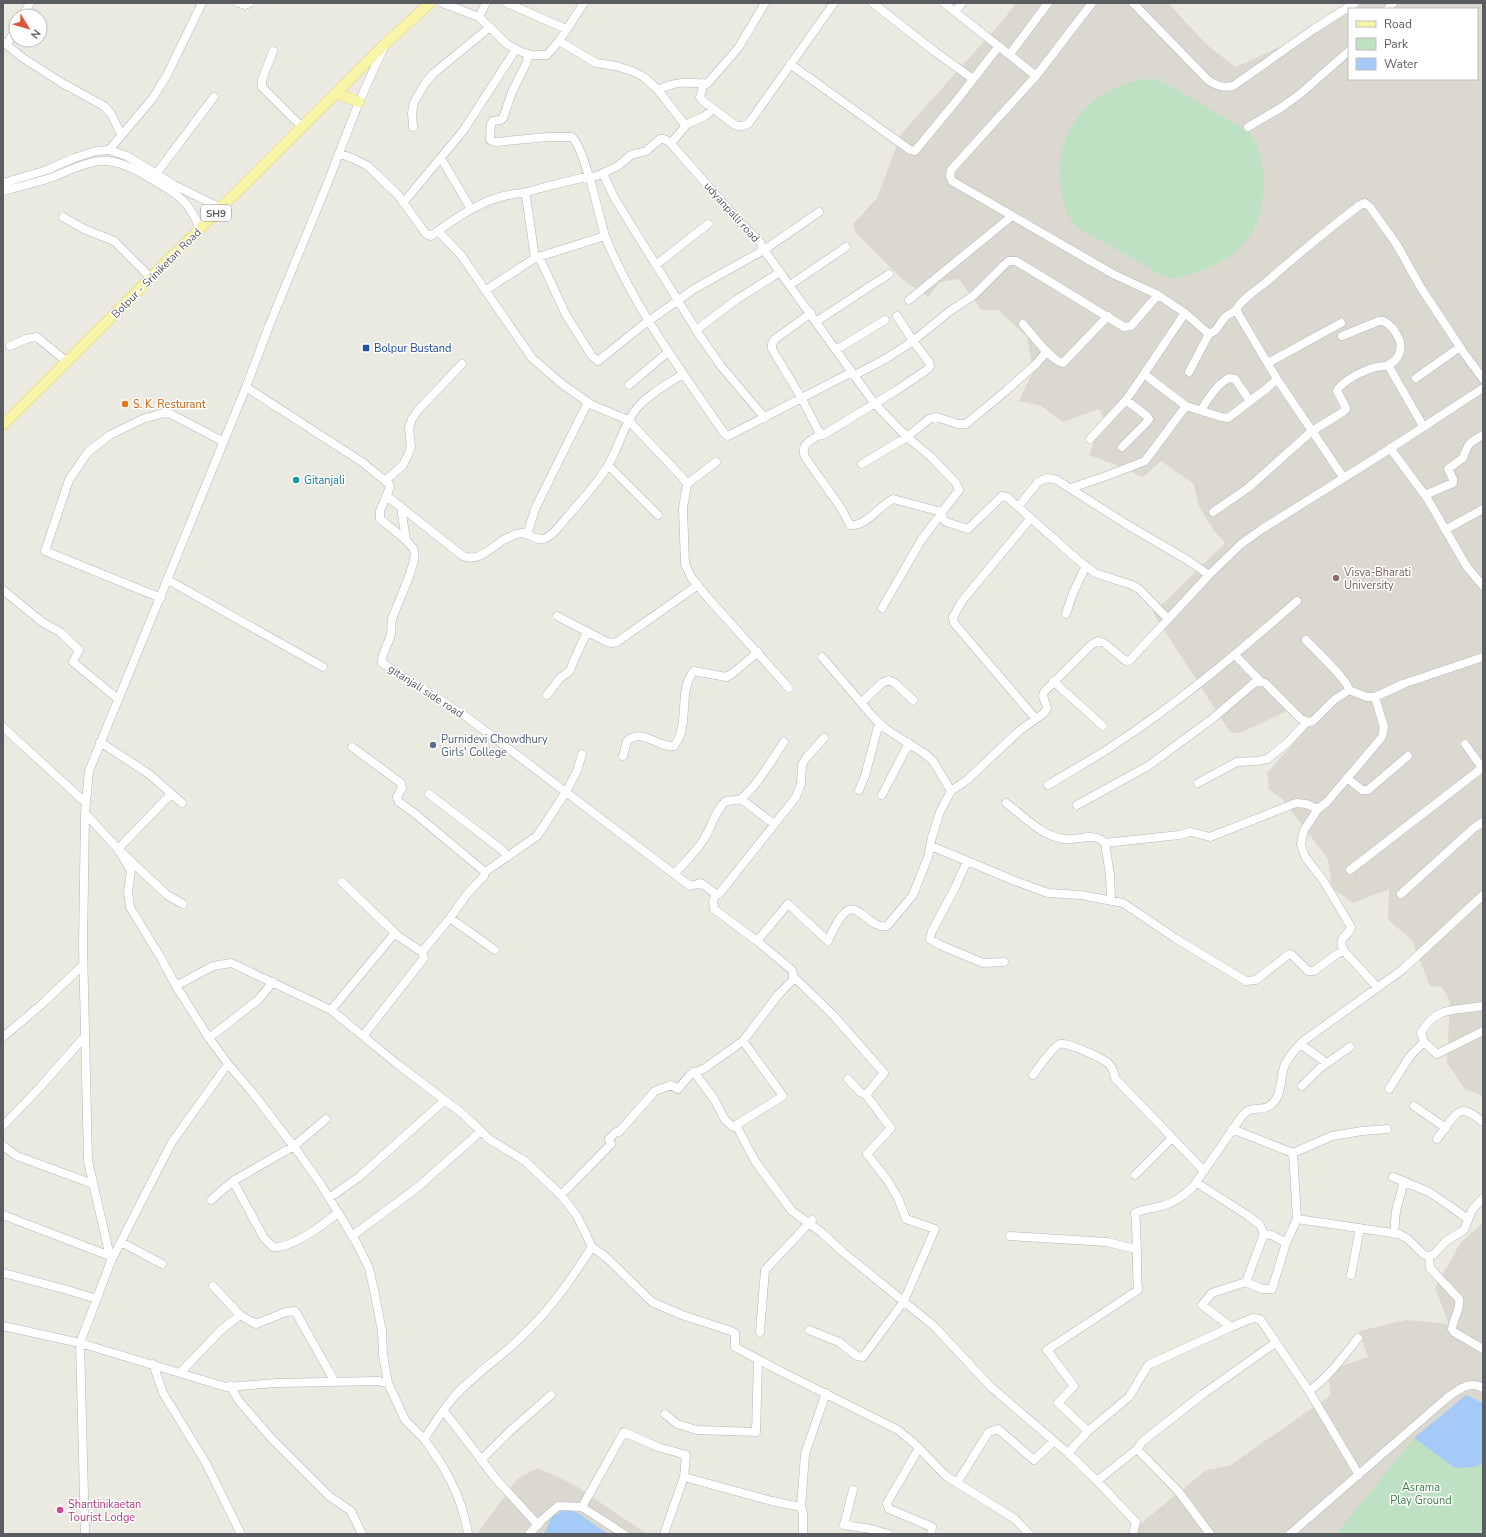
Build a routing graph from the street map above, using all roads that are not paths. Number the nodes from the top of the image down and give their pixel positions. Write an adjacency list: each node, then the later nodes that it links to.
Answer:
1 (202, 3): 44 (street)
2 (239, 3): 3 (street)
3 (250, 3)
4 (430, 3): 24 (main road, Bolpur - Sriniketan Road / SH9)
5 (442, 3): 19 (street)
6 (486, 3): 19 (street)
7 (507, 3): 21 (street)
8 (584, 3): 21 (street)
9 (765, 3): 34 (street)
10 (834, 3): 31 (street)
11 (874, 3): 33 (street)
12 (944, 3): 18 (street)
13 (962, 3): 18 (street)
14 (1048, 3): 30 (street)
15 (1092, 3): 32 (street)
16 (1133, 3): 17 (street)
17 (1355, 3)
18 (955, 12): 25 (street)
19 (479, 17): 20 (street)
20 (490, 26): 26 (street); 42 (street)
21 (566, 29): 22 (street)
22 (559, 41): 29 (street); 35 (street)
23 (5, 43): 44 (street)
24 (385, 44): 36 (main road, Bolpur - Sriniketan Road / SH9); 38 (street)
25 (999, 46): 30 (street); 33 (street)
26 (516, 49): 29 (street); 48 (street)
27 (273, 51): 41 (street)
28 (1348, 52): 43 (street)
29 (529, 54): 51 (street)
30 (1010, 54): 32 (street)
31 (790, 64): 33 (street); 39 (street)
32 (1036, 76): 59 (street)
33 (973, 79)
34 (704, 84): 35 (street); 39 (street)
35 (658, 90): 40 (street)
36 (336, 93): 38 (main road); 41 (main road, Bolpur - Sriniketan Road / SH9)
37 (214, 97): 49 (street)
38 (359, 102): 47 (street)
39 (713, 109): 40 (street)
40 (685, 125): 45 (street)
41 (302, 127): 56 (main road, Bolpur - Sriniketan Road / SH9)
42 (413, 127)
43 (1248, 127)
44 (121, 134): 46 (street)
45 (671, 143): 50 (street); 66 (street, udyanpalli road)
46 (109, 150): 49 (street); 52 (street)
47 (340, 154): 55 (street); 108 (street)
48 (441, 158): 55 (street); 57 (street)
49 (156, 174): 56 (street)
50 (603, 174): 51 (street); 68 (street)
51 (589, 178): 54 (street); 64 (street)
52 (3, 183)
53 (3, 191): 62 (street)
54 (523, 194): 57 (street); 67 (street)
55 (403, 203): 63 (street)
56 (221, 208): 62 (main road, Bolpur - Sriniketan Road / SH9)
57 (471, 209): 63 (street)
58 (819, 212): 66 (street)
59 (1012, 216): 74 (street); 75 (street)
60 (63, 217): 71 (street)
61 (708, 224): 68 (street)
62 (200, 229): 71 (main road, Bolpur - Sriniketan Road / SH9)
63 (438, 231): 73 (street)
64 (605, 236): 67 (street); 83 (street)
65 (846, 247): 72 (street)
66 (764, 250): 69 (street, udyanpalli road); 76 (street)
67 (537, 257): 73 (street); 83 (street)
68 (656, 265): 76 (street)
69 (780, 272): 72 (street, udyanpalli road); 87 (street)
70 (889, 274): 84 (street)
71 (151, 278): 96 (main road, Bolpur - Sriniketan Road / SH9)
72 (790, 285): 78 (street, udyanpalli road)
73 (486, 290): 113 (street)
74 (1158, 295): 79 (street); 81 (street)
75 (909, 300)
76 (678, 301): 83 (street); 87 (street)
77 (1236, 310): 88 (street); 92 (street); 97 (street)
78 (811, 313): 84 (street, udyanpalli road); 110 (street)
79 (1185, 313): 88 (street); 103 (street)
80 (897, 316): 90 (street)
81 (1108, 316): 90 (street); 94 (street)
82 (885, 320): 93 (street)
83 (649, 321): 95 (street)
84 (817, 321): 93 (street, udyanpalli road)
85 (1341, 323): 97 (street)
86 (1023, 324): 94 (street)
87 (696, 330): 117 (street)
88 (1209, 334): 100 (street)
89 (1342, 336): 99 (street)
90 (913, 342): 102 (street); 114 (street)
91 (10, 346): 96 (street)
92 (1460, 347): 104 (street); 106 (street)
93 (836, 350): 102 (street, udyanpalli road)
94 (1047, 351): 124 (street)
95 (668, 352): 101 (street); 107 (street)
96 (67, 362): 119 (main road, Bolpur - Sriniketan Road / SH9)
97 (1268, 363): 105 (street)
98 (462, 364): 133 (street)
99 (1388, 365): 120 (street); 121 (street)
100 (1189, 372)
101 (683, 374): 117 (street); 118 (street)
102 (854, 374): 110 (street); 114 (street, udyanpalli road)
103 (1144, 374): 111 (street); 115 (street)
104 (1416, 378)
105 (1277, 379): 112 (street); 121 (street)
106 (1483, 379)
107 (629, 385)
108 (246, 387): 126 (street); 133 (street)
109 (1483, 388): 120 (street)
110 (802, 399): 117 (street); 122 (street)
111 (1126, 400): 125 (street); 127 (street)
112 (1250, 401): 116 (street); 116 (street)
113 (588, 402): 118 (street); 146 (street)
114 (874, 403): 122 (street); 124 (street, udyanpalli road)
115 (1186, 406): 116 (street); 135 (street)
116 (1201, 410)
117 (765, 418)
118 (628, 420): 131 (street); 134 (street)
119 (3, 425)
120 (1423, 426): 128 (street)
121 (1312, 431): 132 (street); 141 (street)
122 (821, 434): 142 (street)
123 (1483, 436): 136 (street)
124 (907, 437): 130 (street); 142 (street, udyanpalli road)
125 (1090, 439)
126 (224, 442): 150 (street); 154 (street)
127 (1122, 447)
128 (1390, 448): 132 (street); 136 (street)
129 (716, 462): 134 (street)
130 (862, 464)
131 (608, 465): 143 (street); 146 (street)
132 (1343, 477): 149 (street)
133 (386, 480): 137 (street, gitanjali side road)
134 (687, 484): 151 (street)
135 (1070, 488): 139 (street); 149 (street)
136 (1425, 494): 145 (street)
137 (387, 496): 138 (street); 147 (street, gitanjali side road)
138 (401, 507): 146 (street); 147 (street)
139 (1018, 507): 142 (street); 144 (street)
140 (1483, 509): 145 (street)
141 (1213, 512)
142 (941, 514): 156 (street)
143 (658, 515)
144 (1030, 519): 148 (street); 176 (street)
145 (1445, 530): 152 (street)
146 (527, 535)
147 (406, 540): 196 (street, gitanjali side road)
148 (1086, 566): 157 (street); 159 (street)
149 (1209, 576): 159 (street)
150 (168, 580): 154 (street); 166 (street)
151 (698, 585): 160 (street); 162 (street)
152 (1483, 586)
153 (3, 590): 173 (street)
154 (160, 598): 173 (street)
155 (1297, 600): 163 (street)
156 (882, 608)
157 (1066, 614)
158 (557, 616): 160 (street)
159 (1168, 619): 167 (street)
160 (588, 632): 171 (street)
161 (1306, 640): 170 (street)
162 (758, 652): 169 (street); 188 (street)
163 (1235, 655): 168 (street); 193 (street)
164 (1483, 657): 172 (street)
165 (822, 658): 175 (street)
166 (323, 667)
167 (1053, 681): 176 (street); 179 (street)
168 (1261, 682): 177 (street); 204 (street)
169 (789, 688)
170 (1349, 690): 172 (street); 177 (street)
171 (547, 695)
172 (1375, 698): 191 (street)
173 (118, 699): 182 (street)
174 (913, 700): 175 (street)
175 (861, 703): 178 (street)
176 (1035, 718): 195 (street)
177 (1306, 722): 192 (street)
178 (879, 723): 184 (street); 194 (street)
179 (1103, 726)
180 (3, 727): 201 (street)
181 (824, 738): 208 (street)
182 (100, 742): 197 (street); 201 (street)
183 (784, 742): 200 (street)
184 (909, 743): 195 (street); 199 (street)
185 (1465, 744): 190 (street)
186 (352, 747): 215 (street)
187 (582, 754): 196 (street)
188 (623, 756)
189 (1408, 756): 191 (street)
190 (1483, 768): 214 (street)
191 (1347, 778): 205 (street)
192 (1198, 783)
193 (1048, 785)
194 (859, 790)
195 (952, 790): 210 (street)
196 (566, 792): 212 (street); 216 (street, gitanjali side road)
197 (171, 794): 202 (street); 211 (street)
198 (429, 794): 212 (street)
199 (882, 795)
200 (741, 799): 208 (street); 216 (street)
201 (86, 803): 206 (street)
202 (182, 803)
203 (1006, 803): 209 (street)
204 (1078, 805)
205 (1318, 809): 209 (street); 227 (street)
206 (85, 813): 211 (street); 230 (street)
207 (1483, 822): 219 (street)
208 (774, 824): 218 (street)
209 (1105, 843): 221 (street)
210 (931, 846): 213 (street); 225 (street)
211 (118, 849): 222 (street); 233 (street)
212 (507, 856): 215 (street)
213 (967, 861): 221 (street); 229 (street)
214 (1350, 870)
215 (486, 872): 223 (street)
216 (674, 874): 218 (street, gitanjali side road)
217 (342, 882): 224 (street)
218 (716, 894): 225 (street)
219 (1401, 894)
220 (1483, 895): 234 (street)
221 (1111, 900): 227 (street)
222 (183, 904)
223 (450, 918): 226 (street); 228 (street)
224 (394, 933): 228 (street); 236 (street)
225 (757, 941): 231 (street)
226 (495, 950)
227 (1344, 951): 234 (street)
228 (422, 952): 239 (street)
229 (1004, 962)
230 (83, 965): 238 (street); 240 (street)
231 (793, 976): 242 (street); 253 (street)
232 (273, 982): 233 (street); 236 (street); 241 (street)
233 (176, 986): 241 (street)
234 (1376, 987): 244 (street)
235 (1483, 1006): 243 (street)
236 (331, 1010): 239 (street)
237 (1483, 1031): 243 (street)
238 (85, 1036): 259 (street); 275 (street)
239 (363, 1036): 254 (street)
240 (3, 1037)
241 (209, 1038): 247 (street)
242 (743, 1041): 248 (street); 258 (street)
243 (1424, 1042): 252 (street)
244 (1300, 1044): 246 (street); 261 (street)
245 (1350, 1047): 246 (street)
246 (1327, 1063): 251 (street)
247 (228, 1064): 267 (street); 290 (street)
248 (694, 1072): 258 (street); 276 (street)
249 (1033, 1075): 264 (street)
250 (848, 1079): 253 (street)
251 (1302, 1086)
252 (1389, 1089)
253 (866, 1095): 302 (street)
254 (445, 1100): 263 (street); 277 (street)
255 (1414, 1106): 260 (street)
256 (326, 1120): 267 (street)
257 (1483, 1122): 260 (street)
258 (736, 1125): 284 (street)
259 (3, 1126)
260 (1446, 1128): 265 (street)
261 (1232, 1129): 268 (street); 269 (street)
262 (1387, 1129): 268 (street)
263 (481, 1131): 276 (street); 288 (street)
264 (1172, 1138): 269 (street); 270 (street)
265 (1437, 1140)
266 (3, 1146): 275 (street)
267 (294, 1146): 272 (street); 277 (street)
268 (1293, 1153): 282 (street)
269 (1204, 1172): 274 (street)
270 (1136, 1175)
271 (1393, 1177): 273 (street)
272 (233, 1181): 279 (street); 280 (street)
273 (1404, 1181): 283 (street); 287 (street)
274 (1197, 1183): 286 (street); 293 (street)
275 (93, 1184): 295 (street)
276 (561, 1195): 292 (street)
277 (329, 1198): 280 (street)
278 (1483, 1198): 283 (street)
279 (211, 1200)
280 (338, 1214): 288 (street)
281 (3, 1215): 295 (street)
282 (1297, 1219): 285 (street); 291 (street)
283 (1468, 1220): 294 (street)
284 (810, 1221): 302 (street); 307 (street)
285 (1360, 1228): 287 (street); 298 (street)
286 (1264, 1234): 291 (street); 299 (street)
287 (1394, 1234): 294 (street)
288 (352, 1236): 316 (street)
289 (1010, 1236): 293 (street)
290 (121, 1242): 295 (street); 296 (street)
291 (1286, 1244): 299 (street)
292 (592, 1247): 312 (street); 322 (street)
293 (1136, 1249): 324 (street)
294 (1429, 1257): 311 (street)
295 (111, 1259): 301 (street)
296 (162, 1264)
297 (3, 1273): 301 (street)
298 (1351, 1275)
299 (1246, 1282): 305 (street)
300 (213, 1286): 303 (street)
301 (97, 1299): 309 (street)
302 (904, 1301): 306 (street); 326 (street)
303 (240, 1314): 314 (street); 315 (street)
304 (3, 1326): 309 (street)
305 (1231, 1326): 310 (street); 324 (street)
306 (809, 1330)
307 (760, 1332)
308 (1358, 1338): 319 (street)
309 (80, 1343): 313 (street); 340 (street)
310 (1275, 1343): 319 (street); 328 (street)
311 (1483, 1349)
312 (758, 1360): 320 (street); 323 (street)
313 (153, 1364): 314 (street); 341 (street)
314 (180, 1373): 317 (street)
315 (335, 1382): 316 (street); 317 (street)
316 (388, 1382): 325 (street)
317 (230, 1386): 342 (street)
318 (1483, 1388): 331 (street)
319 (1309, 1391): 331 (street)
320 (826, 1393): 327 (street); 337 (street)
321 (551, 1395): 330 (street)
322 (444, 1411): 325 (street); 330 (street)
323 (665, 1414)
324 (1088, 1431): 329 (street)
325 (424, 1439): 343 (street)
326 (1054, 1441): 329 (street); 334 (street)
327 (919, 1448): 334 (street); 349 (street)
328 (1137, 1450): 333 (street); 352 (street)
329 (1068, 1453): 333 (street)
330 (481, 1460): 338 (street)
331 (1359, 1475): 353 (street)
332 (684, 1477): 336 (street); 337 (street); 346 (street)
333 (1098, 1481): 351 (street)
334 (957, 1483): 350 (street)
335 (853, 1490): 339 (street)
336 (582, 1507): 338 (street); 345 (street)
337 (801, 1507): 347 (street)
338 (538, 1525): 344 (street)
339 (870, 1532): 348 (street)
340 (85, 1534)
341 (241, 1534)
342 (362, 1534)
343 (468, 1534)
344 (529, 1534)
345 (624, 1534)
346 (664, 1534)
347 (803, 1534)
348 (888, 1534)
349 (932, 1534)
350 (1029, 1534)
351 (1133, 1534)
352 (1210, 1534)
353 (1290, 1534)

